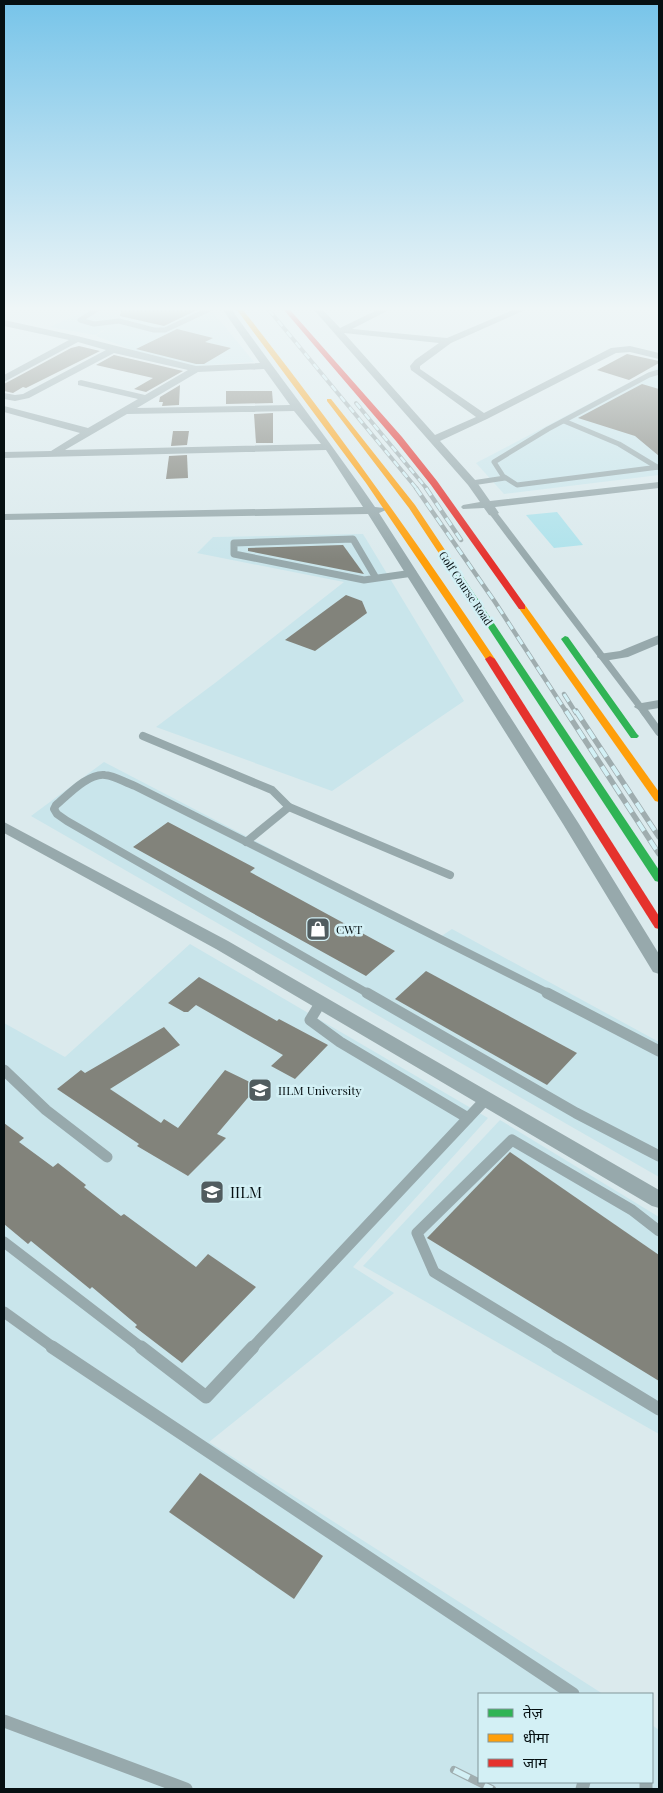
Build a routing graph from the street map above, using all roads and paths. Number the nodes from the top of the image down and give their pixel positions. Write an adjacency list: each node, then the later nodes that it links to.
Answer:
1 (30, 394): 13 (street)
2 (127, 394): 14 (street)
3 (153, 394): 14 (street)
4 (286, 394): 15 (street)
5 (304, 394): 35 (main road)
6 (324, 394): 22 (main road, Golf Course Road)
7 (356, 394): 52 (main road)
8 (370, 394): 31 (main road)
9 (394, 394): 21 (street)
10 (450, 394): 18 (street)
11 (529, 394): 18 (street)
12 (614, 394): 19 (lane)
13 (4, 396)
14 (145, 398): 17 (street)
15 (297, 408): 17 (street); 23 (street)
16 (4, 409): 20 (street)
17 (124, 411): 20 (street)
18 (483, 417): 21 (street)
19 (564, 421): 27 (lane); 28 (lane)
20 (89, 432): 25 (street)
21 (432, 440): 29 (street)
22 (365, 444): 24 (main road); 40 (main road, Golf Course Road)
23 (329, 448): 25 (street); 36 (street)
24 (380, 449)
25 (53, 453): 26 (street)
26 (4, 455)
27 (658, 467): 28 (lane)
28 (503, 476): 29 (lane)
29 (477, 480): 34 (street)
30 (659, 485): 34 (street)
31 (452, 489)
32 (659, 493): 34 (street)
33 (468, 508): 34 (street)
34 (490, 508): 46 (lane)
35 (389, 509): 36 (street); 41 (main road)
36 (371, 511): 37 (street); 38 (street)
37 (4, 517)
38 (413, 573): 39 (lane); 60 (street)
39 (376, 578): 39 (lane)
40 (459, 578): 41 (main road); 57 (main road, Golf Course Road)
41 (439, 580): 58 (main road)
42 (558, 629): 51 (main road)
43 (659, 639): 44 (street)
44 (647, 645): 45 (street); 46 (street)
45 (659, 654)
46 (604, 657): 48 (lane)
47 (659, 704): 48 (street)
48 (641, 708): 49 (lane)
49 (659, 732)
50 (144, 736): 53 (lane)
51 (642, 749)
52 (659, 799)
53 (289, 807): 55 (lane); 56 (lane)
54 (4, 828): 61 (street)
55 (246, 842): 62 (lane); 66 (lane)
56 (450, 875)
57 (659, 878)
58 (656, 916): 59 (main road)
59 (659, 925)
60 (659, 968)
61 (321, 1002): 64 (street); 65 (lane)
62 (659, 1051)
63 (4, 1070): 67 (lane)
64 (486, 1099): 65 (lane); 68 (street)
65 (468, 1118): 70 (lane)
66 (659, 1156)
67 (108, 1157)
68 (659, 1200)
69 (659, 1231): 72 (lane)
70 (4, 1242)
71 (4, 1312): 73 (lane)
72 (659, 1409)
73 (570, 1693)
74 (4, 1721): 75 (lane)
75 (186, 1789)

